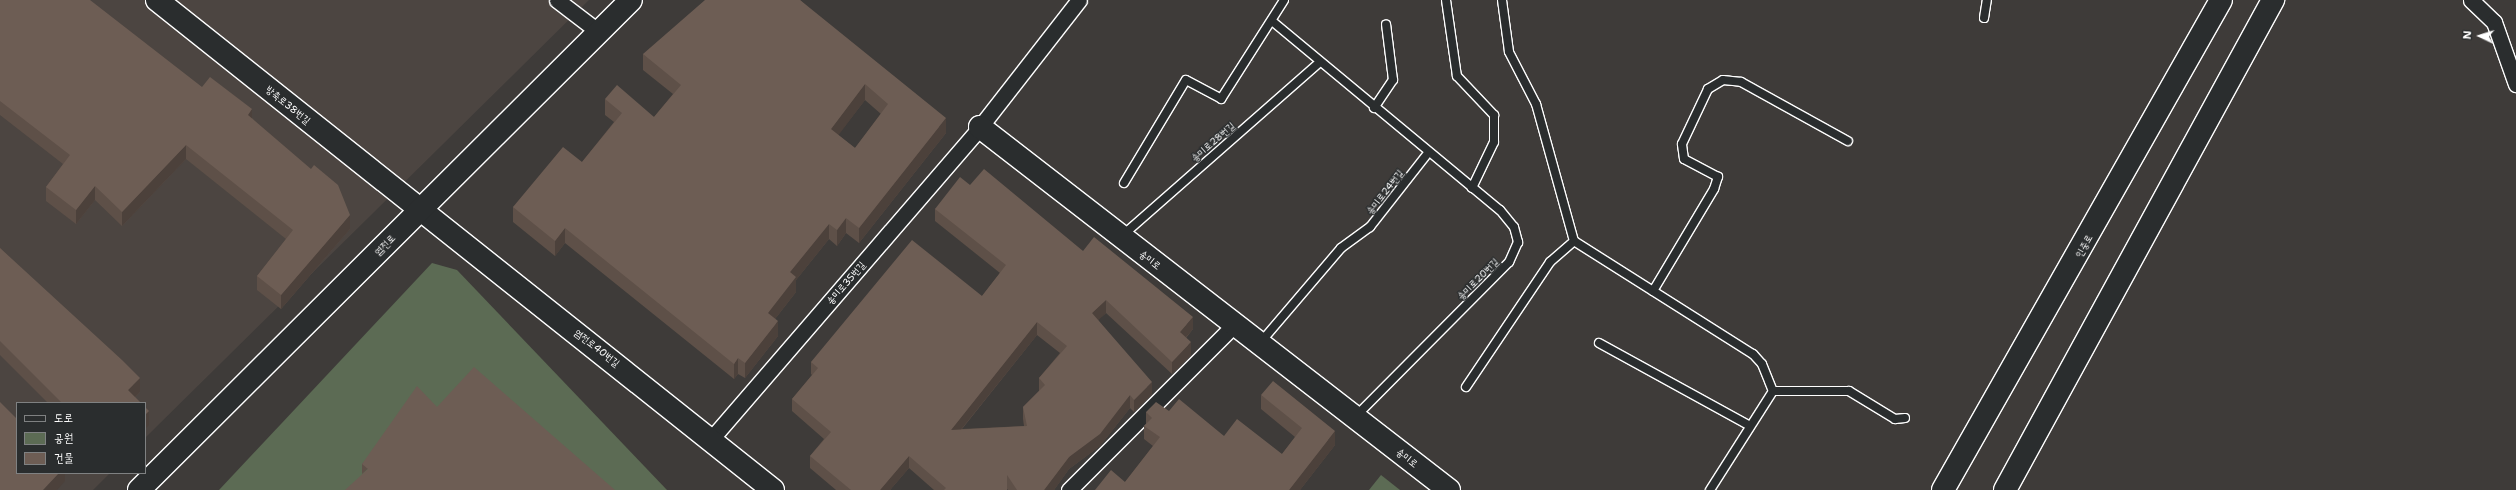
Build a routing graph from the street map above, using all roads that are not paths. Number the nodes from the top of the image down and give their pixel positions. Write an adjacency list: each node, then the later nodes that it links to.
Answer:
1 (157, 0): 24 (street, 방축로38번길)
2 (557, 0): 15 (street)
3 (631, 0): 15 (street, 염전로)
4 (1079, 0): 19 (street)
5 (1284, 0): 13 (lane)
6 (1446, 0): 23 (lane)
7 (1502, 0): 26 (lane)
8 (1987, 0): 12 (lane)
9 (2221, 0): 42 (street, 인중로)
10 (2273, 0): 43 (street)
11 (2471, 0): 17 (street)
12 (1984, 18)
13 (1272, 21): 16 (lane); 22 (lane)
14 (1386, 24): 18 (lane)
15 (599, 32): 24 (street, 염전로)
16 (1319, 63): 18 (lane); 25 (lane, 송미로28번길)
17 (2516, 84)
18 (1374, 108): 21 (lane)
19 (980, 127): 25 (street, 송미로); 36 (street, 송미로35번길)
20 (1848, 141): 27 (lane)
21 (1428, 153): 23 (lane, 송미로20번길); 30 (lane, 송미로24번길)
22 (1124, 183)
23 (1472, 188): 33 (lane, 송미로20번길)
24 (420, 210): 36 (street, 염전로40번길); 37 (street, 염전로)
25 (1120, 237): 28 (street, 송미로)
26 (1574, 241): 27 (lane); 31 (lane)
27 (1653, 291): 32 (lane)
28 (1234, 325): 30 (street, 송미로); 39 (street)
29 (1599, 343): 35 (lane)
30 (1260, 344): 33 (street, 송미로)
31 (1466, 387)
32 (1773, 391): 34 (lane); 35 (lane)
33 (1354, 417): 40 (street, 송미로)
34 (1905, 418)
35 (1750, 426): 41 (lane)
36 (712, 438): 38 (street, 염전로40번길)
37 (139, 490)
38 (773, 490)
39 (1069, 490)
40 (1449, 490)
41 (1710, 490)
42 (1942, 490)
43 (2005, 490)

